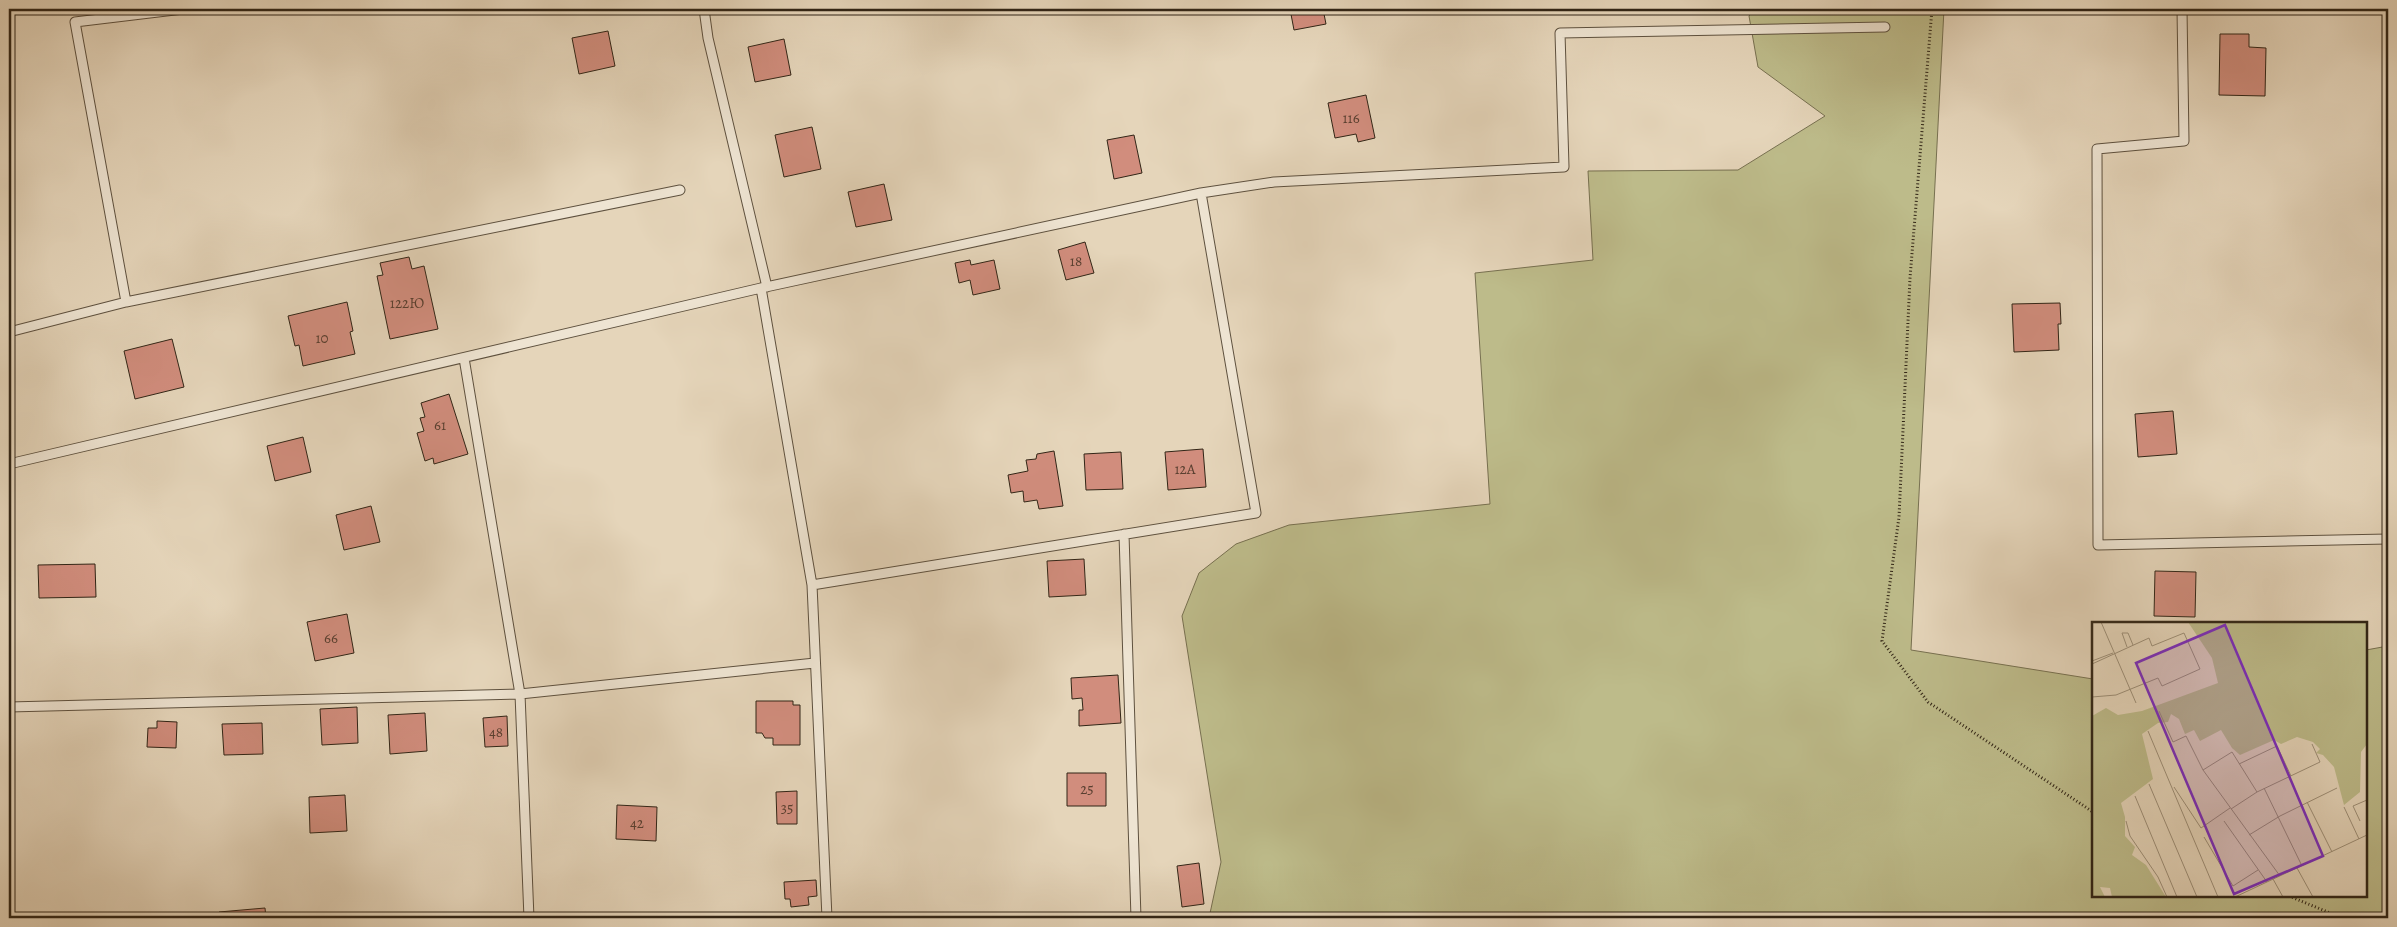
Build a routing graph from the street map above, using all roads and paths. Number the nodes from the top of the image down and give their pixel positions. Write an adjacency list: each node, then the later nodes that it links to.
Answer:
1 (183, 9): 9 (lane)
2 (704, 9): 8 (lane)
3 (1932, 9): 19 (path)
4 (2182, 9): 14 (lane)
5 (1885, 27): 7 (lane)
6 (680, 190): 9 (lane)
7 (1201, 193): 8 (lane); 13 (lane)
8 (764, 288): 11 (lane); 15 (lane)
9 (126, 302): 10 (lane)
10 (9, 332)
11 (464, 358): 12 (lane); 17 (lane)
12 (9, 464)
13 (1124, 534): 15 (lane); 23 (lane)
14 (2388, 539)
15 (812, 585): 16 (lane)
16 (815, 663): 17 (lane); 22 (lane)
17 (520, 694): 18 (lane); 21 (lane)
18 (9, 707)
19 (2092, 811)
20 (2291, 897): 24 (path)
21 (529, 918)
22 (828, 918)
23 (1136, 918)
24 (2342, 918)

